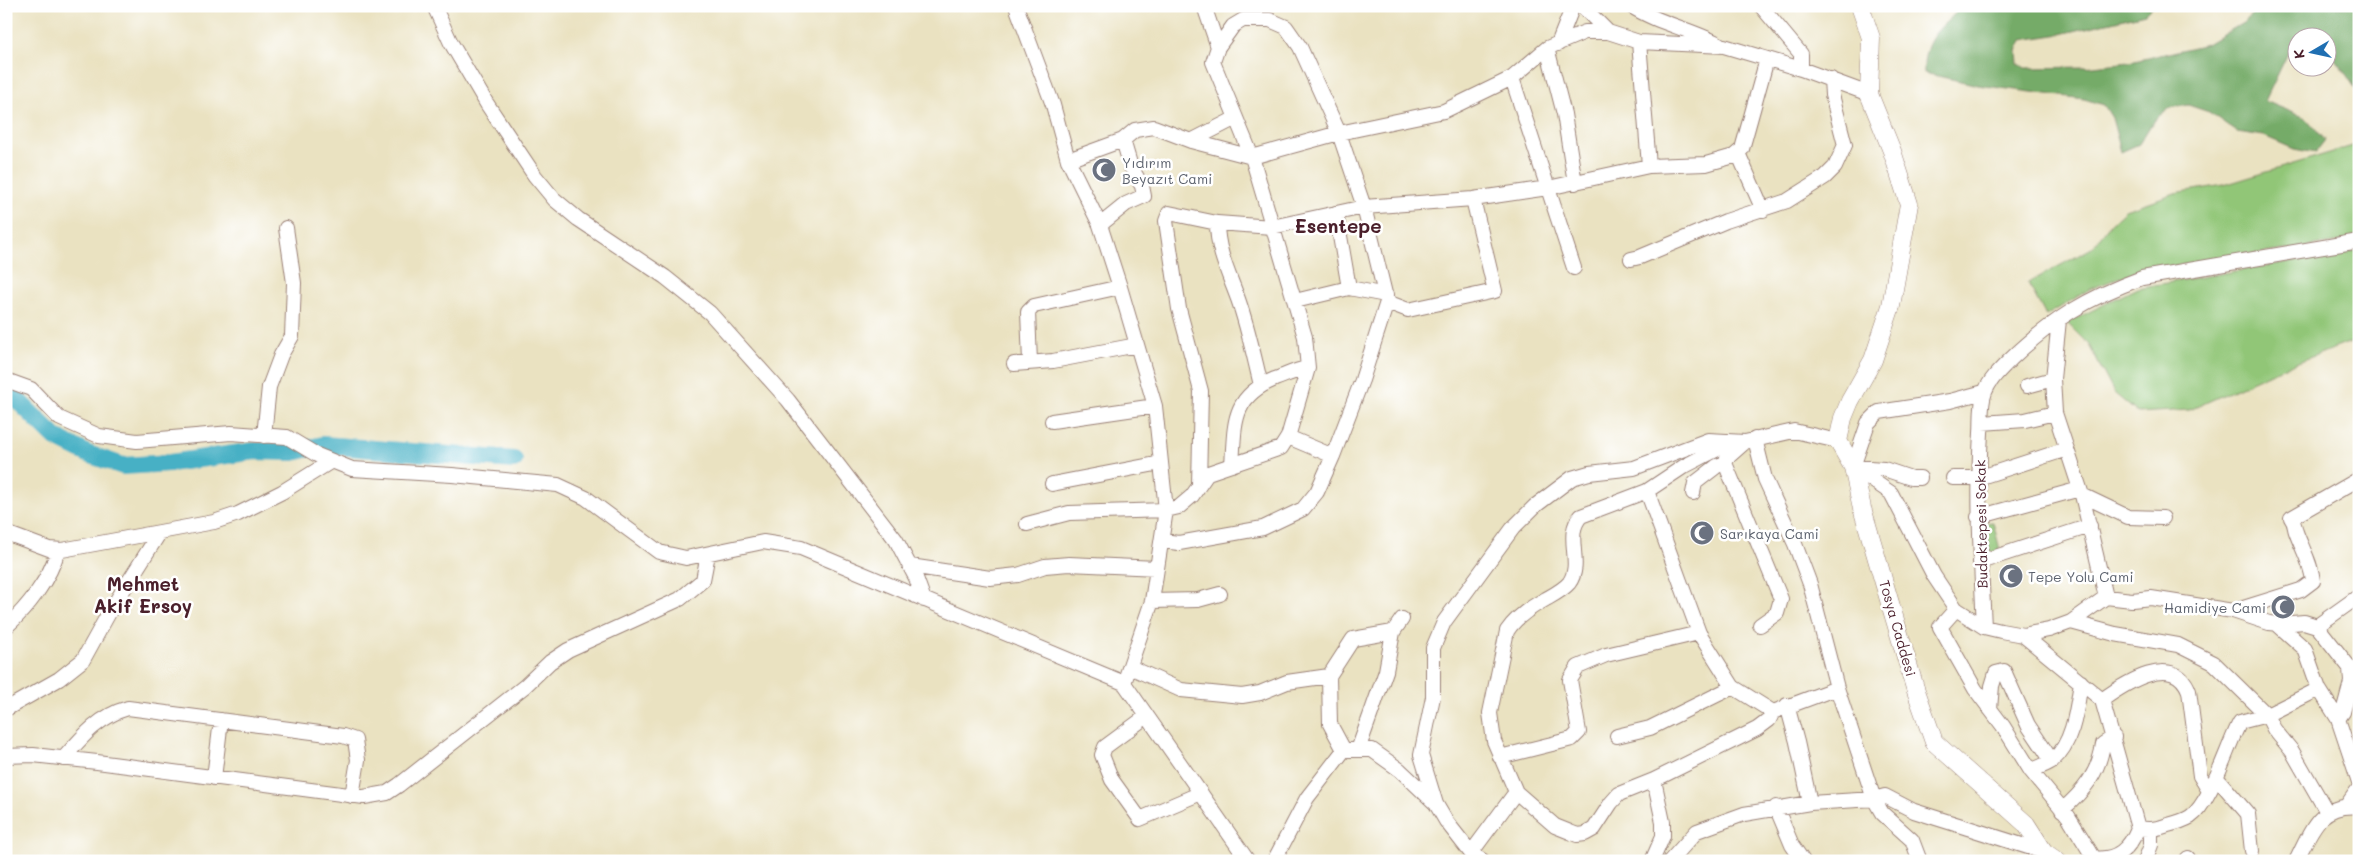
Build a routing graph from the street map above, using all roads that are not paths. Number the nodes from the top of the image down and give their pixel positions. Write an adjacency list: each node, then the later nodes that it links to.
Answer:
1 (434, 6): 89 (street)
2 (1016, 6): 25 (street)
3 (1204, 6): 13 (street)
4 (1573, 6): 11 (street)
5 (1582, 6): 9 (street)
6 (1631, 6): 12 (street)
7 (1761, 6): 15 (street)
8 (1860, 6): 18 (main road)
9 (1608, 32): 10 (street); 11 (street)
10 (1638, 42): 12 (street); 26 (street)
11 (1553, 46): 16 (street); 27 (street)
12 (1724, 46): 14 (street)
13 (1218, 47): 19 (street); 20 (street)
14 (1767, 59): 15 (street); 23 (street)
15 (1801, 69): 17 (street)
16 (1512, 78): 20 (street); 28 (street)
17 (1830, 79): 18 (street); 31 (street)
18 (1869, 94): 61 (main road)
19 (1236, 118): 22 (street); 24 (street)
20 (1339, 133): 24 (street); 30 (street)
21 (1123, 140): 22 (street); 25 (street); 34 (street)
22 (1190, 141): 24 (street)
23 (1738, 153): 26 (street); 31 (street)
24 (1252, 157): 35 (street)
25 (1068, 160): 34 (street)
26 (1648, 166): 27 (street)
27 (1575, 183): 28 (street)
28 (1548, 188): 29 (street); 39 (street)
29 (1473, 199): 30 (street); 42 (street)
30 (1364, 208): 32 (street); 42 (street)
31 (1763, 210): 38 (street)
32 (1336, 213): 35 (street); 41 (street)
33 (1217, 223): 35 (street); 51 (street); 74 (street)
34 (1100, 225): 40 (street)
35 (1272, 227): 43 (street)
36 (286, 228): 58 (street)
37 (2359, 241): 44 (street)
38 (1631, 259)
39 (1574, 268)
40 (1120, 287): 45 (street); 46 (street)
41 (1349, 288): 42 (street); 43 (street)
42 (1386, 299): 63 (street)
43 (1295, 301): 48 (street)
44 (2059, 320): 49 (street); 53 (street)
45 (1138, 345): 46 (street); 54 (street)
46 (1030, 362): 47 (street)
47 (1014, 364)
48 (1308, 368): 51 (street); 59 (street)
49 (2052, 379): 52 (street); 55 (street)
50 (9, 381): 58 (street)
51 (1261, 385): 67 (street)
52 (2027, 386)
53 (1984, 392): 57 (street, Budaktepesi Sokak); 68 (street)
54 (1155, 406): 56 (street); 65 (street)
55 (2055, 413): 57 (street); 62 (street)
56 (1052, 421)
57 (1982, 422): 71 (street, Budaktepesi Sokak)
58 (264, 436): 64 (street)
59 (1288, 437): 63 (street); 67 (street)
60 (1744, 441): 61 (street); 66 (street); 75 (street); 113 (street); 144 (street)
61 (1838, 441): 68 (main road, Tosya Caddesi)
62 (2067, 450): 71 (street); 76 (street)
63 (1333, 456): 85 (street)
64 (330, 462): 83 (street); 87 (street)
65 (1161, 463): 73 (street); 78 (street)
66 (1725, 463): 77 (street); 101 (street)
67 (1232, 465): 74 (street)
68 (1853, 467): 69 (street); 96 (street); 152 (main road, Tosya Caddesi)
69 (1920, 478)
70 (1953, 478): 71 (street)
71 (1978, 478): 79 (street, Budaktepesi Sokak)
72 (2359, 479): 97 (street)
73 (1052, 484)
74 (1199, 485): 78 (street)
75 (1647, 491): 106 (street); 129 (street)
76 (2081, 492): 79 (street); 80 (street); 82 (street)
77 (1693, 493)
78 (1166, 510): 81 (street); 85 (street)
79 (1978, 517): 88 (street, Budaktepesi Sokak)
80 (2163, 518)
81 (1027, 524)
82 (2090, 526): 88 (street); 93 (street)
83 (160, 532): 86 (street); 117 (street)
84 (6, 534): 86 (street)
85 (1162, 541): 90 (street)
86 (58, 550): 103 (street)
87 (708, 554): 94 (street); 141 (street)
88 (1980, 562): 104 (street, Budaktepesi Sokak)
89 (910, 566): 90 (street); 94 (street)
90 (1157, 568): 95 (street)
91 (1220, 594): 95 (street)
92 (2359, 596): 102 (street)
93 (2106, 597): 97 (street); 99 (street)
94 (924, 600): 111 (street)
95 (1152, 601): 108 (street)
96 (1956, 609): 104 (street); 118 (street)
97 (2233, 611): 100 (street)
98 (1402, 619): 105 (street)
99 (2070, 622): 107 (street); 120 (street)
100 (2277, 624): 102 (street); 114 (street)
101 (1760, 625)
102 (2317, 626): 122 (street)
103 (6, 627)
104 (1984, 627): 107 (street)
105 (1393, 632): 109 (street); 127 (street)
106 (1698, 632): 112 (street); 129 (street)
107 (2022, 635): 110 (street)
108 (1130, 667): 109 (street); 111 (street)
109 (1329, 676): 126 (street)
110 (2081, 682): 115 (street); 131 (street)
111 (1124, 684): 121 (street)
112 (1733, 687): 119 (street); 124 (street)
113 (1837, 688): 116 (street); 142 (street)
114 (2319, 689): 120 (street); 122 (street)
115 (2102, 700): 125 (street); 138 (street)
116 (1786, 705): 119 (street); 143 (street)
117 (6, 709)
118 (1990, 709): 131 (street); 132 (street)
119 (1773, 712): 135 (street)
120 (2267, 715): 133 (street); 148 (street)
121 (1147, 716): 140 (street); 140 (street)
122 (2338, 719): 136 (street)
123 (221, 720): 130 (street); 134 (street); 141 (street)
124 (1617, 736)
125 (2114, 737): 147 (street); 149 (street)
126 (1344, 750): 127 (street); 155 (street)
127 (1358, 750): 144 (street)
128 (6, 756): 130 (street)
129 (1500, 757): 139 (street)
130 (63, 759): 134 (street)
131 (2052, 760): 132 (street)
132 (2031, 771): 147 (street)
133 (2216, 777): 138 (street); 150 (street)
134 (214, 778): 141 (street)
135 (1654, 780): 139 (street); 157 (street)
136 (2359, 782)
137 (2359, 788): 145 (street)
138 (2209, 791): 149 (street)
139 (1516, 792): 151 (street)
140 (1200, 793): 154 (street)
141 (352, 796)
142 (1874, 799): 143 (street); 152 (street); 159 (street)
143 (1810, 803): 146 (street)
144 (1436, 804): 151 (street)
145 (2353, 806): 148 (street)
146 (1776, 807): 153 (street); 158 (street)
147 (2062, 810): 149 (street)
148 (2327, 812): 161 (street)
149 (2145, 829): 160 (street)
150 (2252, 851)
151 (1471, 853): 156 (street)
152 (2050, 856)
153 (1675, 859)
154 (1248, 861)
155 (1274, 861)
156 (1483, 861)
157 (1652, 861)
158 (1803, 861)
159 (1920, 861)
160 (2145, 861)
161 (2296, 861)

